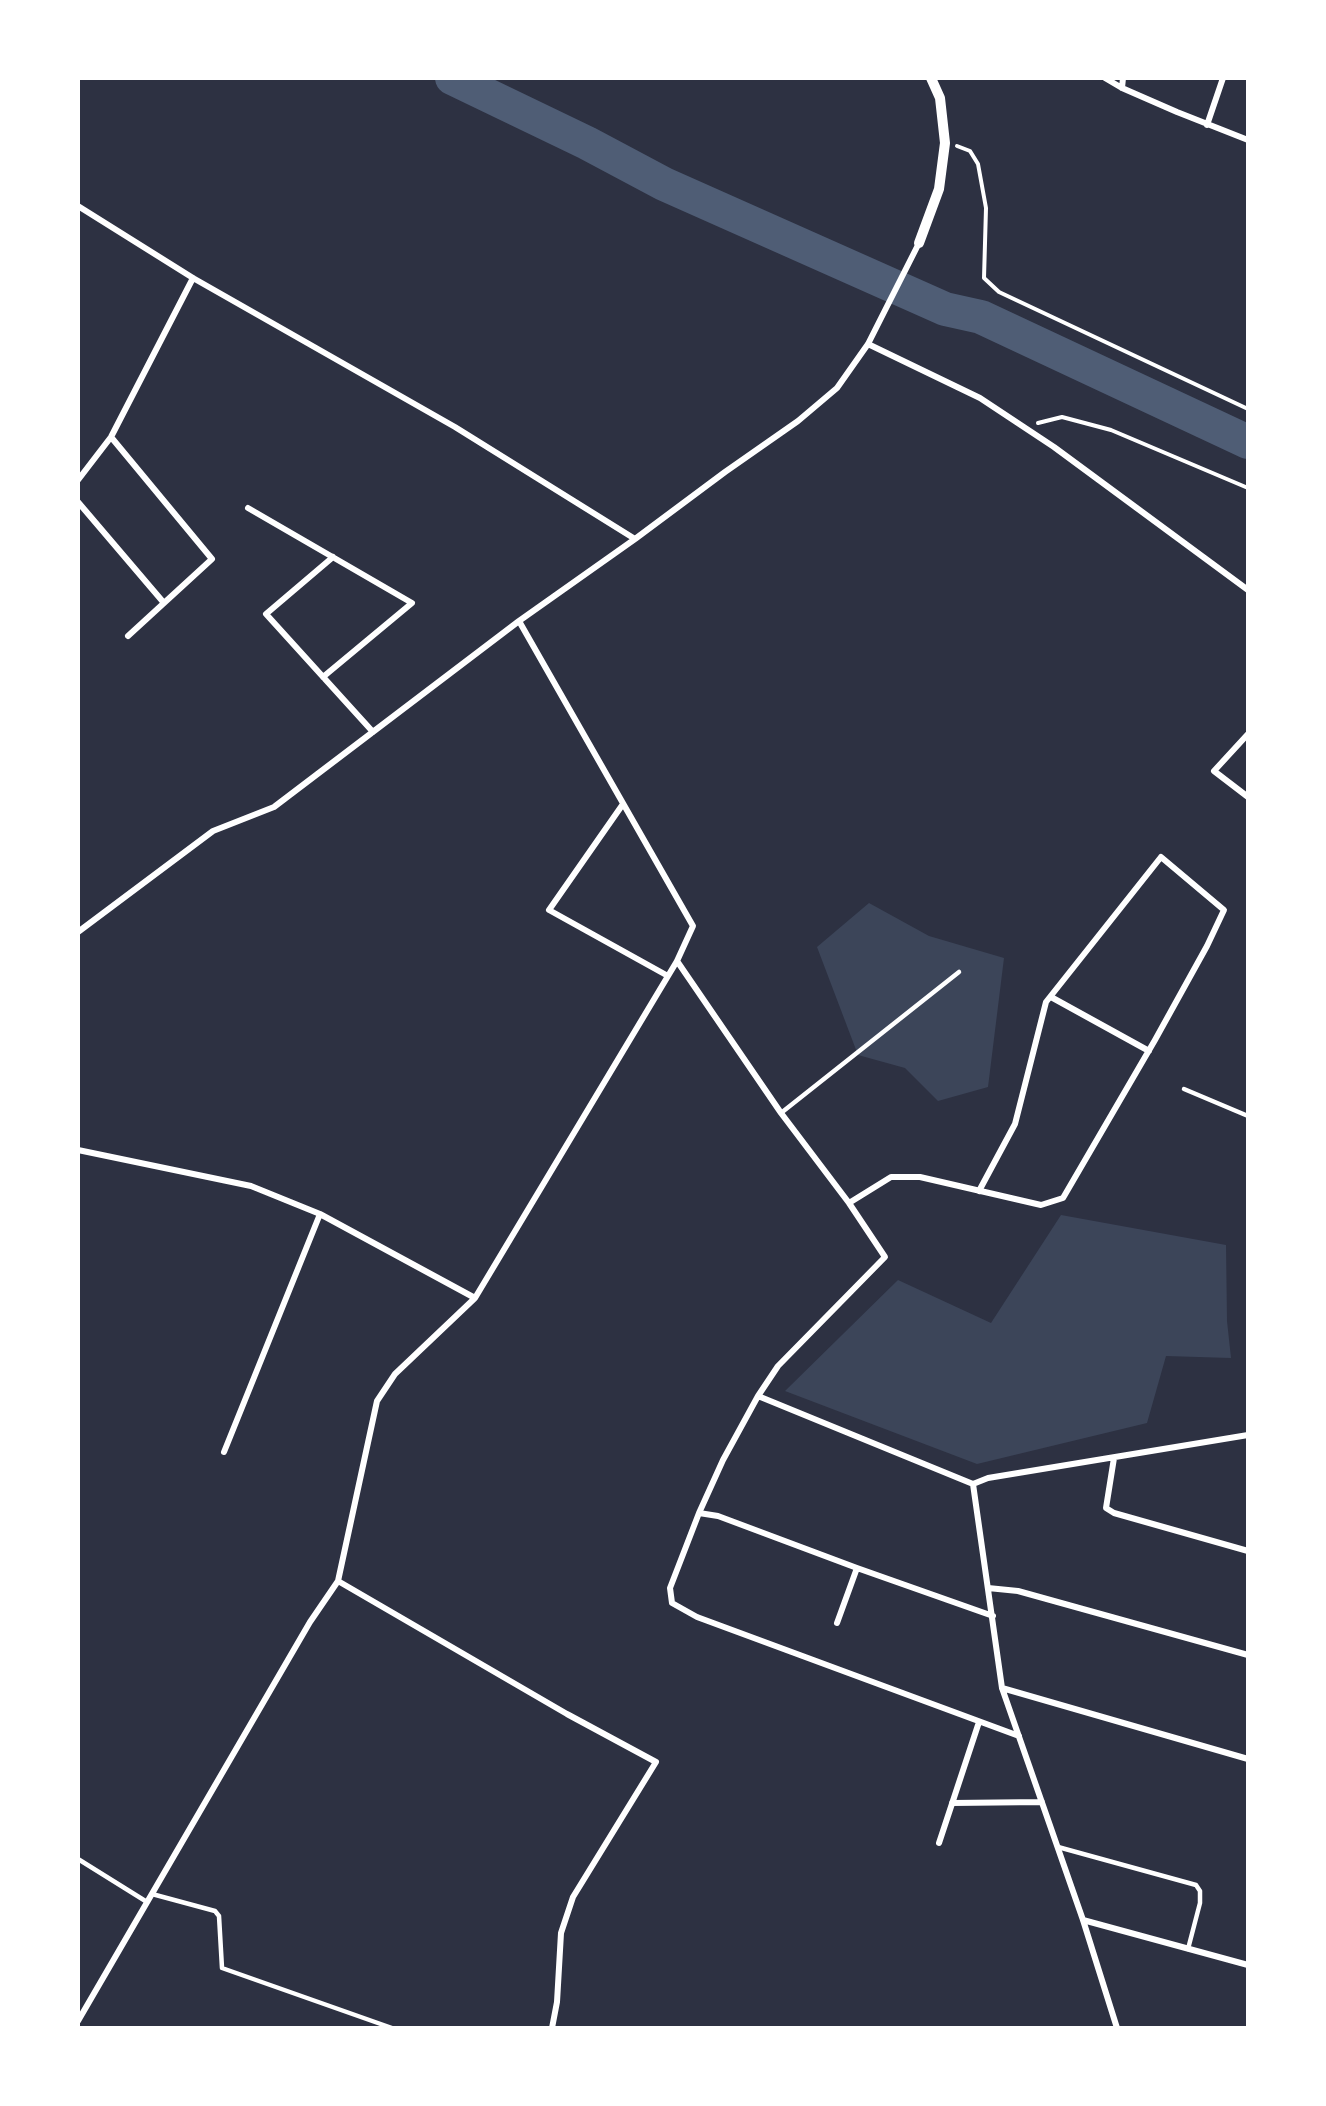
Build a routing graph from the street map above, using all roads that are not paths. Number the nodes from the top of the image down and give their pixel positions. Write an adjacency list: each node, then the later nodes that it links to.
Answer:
1 (931, 78): 9 (street)
2 (1105, 78): 5 (street)
3 (1123, 78): 5 (street)
4 (1223, 78): 6 (street)
5 (1122, 88): 6 (street)
6 (1208, 124): 7 (street)
7 (1248, 140)
8 (78, 206): 10 (street)
9 (919, 243): 11 (street)
10 (193, 278): 12 (street); 16 (street)
11 (868, 344): 16 (street); 18 (street)
12 (111, 436): 13 (street); 19 (street)
13 (78, 480)
14 (78, 502): 19 (street)
15 (249, 508): 17 (street)
16 (635, 539): 20 (street)
17 (333, 557): 22 (street); 22 (street)
18 (1248, 590)
19 (164, 603): 21 (street)
20 (519, 621): 23 (street); 26 (street)
21 (128, 636)
22 (323, 677): 23 (street)
23 (373, 732): 27 (street)
24 (1248, 734): 25 (street)
25 (1248, 797)
26 (623, 804): 28 (street); 30 (street)
27 (78, 932)
28 (677, 961): 30 (street); 34 (street)
29 (959, 972): 34 (lane)
30 (668, 976): 40 (street)
31 (1051, 997): 32 (street); 32 (street); 37 (street)
32 (1149, 1051): 37 (street)
33 (1184, 1089): 35 (lane)
34 (781, 1113): 38 (street)
35 (1248, 1116)
36 (78, 1150): 39 (street)
37 (980, 1191): 38 (street)
38 (849, 1203): 41 (street)
39 (320, 1214): 40 (street); 43 (street)
40 (475, 1299): 49 (street)
41 (758, 1396): 45 (street); 46 (street)
42 (1248, 1435): 44 (street)
43 (224, 1452)
44 (1114, 1458): 45 (street); 47 (street)
45 (972, 1484): 50 (street)
46 (699, 1513): 48 (street); 55 (street)
47 (1248, 1551)
48 (856, 1568): 51 (street); 52 (street)
49 (338, 1581): 63 (street); 70 (street)
50 (988, 1588): 51 (street); 53 (street)
51 (993, 1616): 54 (street)
52 (837, 1623)
53 (1248, 1655)
54 (1002, 1688): 56 (street); 57 (street)
55 (979, 1722): 56 (street); 59 (street)
56 (1019, 1736): 58 (street)
57 (1248, 1759)
58 (1042, 1802): 59 (street); 61 (street)
59 (952, 1803): 60 (street)
60 (939, 1843)
61 (1058, 1847): 65 (street); 66 (lane)
62 (78, 1859): 64 (lane)
63 (152, 1894): 64 (street); 69 (lane)
64 (147, 1902): 68 (street)
65 (1083, 1920): 66 (street); 71 (street)
66 (1188, 1949): 67 (street)
67 (1248, 1965)
68 (78, 2021)
69 (392, 2028)
70 (552, 2028)
71 (1117, 2028)

